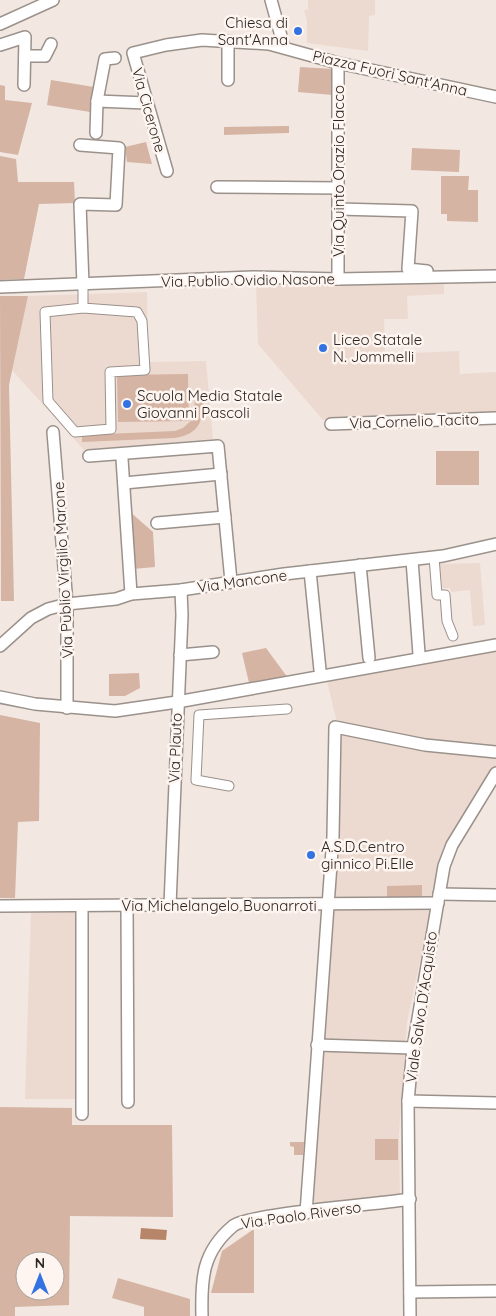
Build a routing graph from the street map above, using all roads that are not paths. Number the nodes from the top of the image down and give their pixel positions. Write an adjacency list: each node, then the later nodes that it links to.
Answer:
1 (53, 0): 3 (street)
2 (270, 0): 7 (street)
3 (0, 24)
4 (228, 42): 7 (street, Via Cicerone); 12 (street); 16 (street, Via Cicerone)
5 (51, 44): 8 (street)
6 (0, 45): 8 (street)
7 (284, 47): 11 (street, Piazza Fuori Sant'Anna)
8 (25, 58): 10 (street); 13 (street)
9 (115, 58): 15 (street)
10 (44, 61)
11 (338, 63): 14 (street, Piazza Fuori Sant'Anna); 21 (street, Via Quinto Orazio Flacco)
12 (228, 80)
13 (24, 85)
14 (496, 97)
15 (97, 101): 16 (street); 17 (street)
16 (146, 102): 19 (street, Via Cicerone)
17 (96, 133)
18 (80, 146): 26 (street)
19 (167, 171)
20 (216, 187): 21 (street)
21 (339, 188): 22 (street, Via Quinto Orazio Flacco)
22 (339, 209): 23 (street); 25 (street, Via Quinto Orazio Flacco)
23 (428, 271)
24 (496, 276): 25 (street, Via Publio Ovidio Nasone)
25 (338, 279): 26 (street, Via Publio Ovidio Nasone)
26 (83, 285): 27 (street, Via Publio Ovidio Nasone); 28 (street)
27 (0, 287)
28 (83, 308): 28 (street)
29 (496, 418): 30 (street, Via Cornelio Tacito)
30 (331, 424)
31 (53, 432): 46 (street, Via Publio Virgilio Marone)
32 (89, 456): 34 (street)
33 (122, 459): 35 (street)
34 (221, 474): 35 (street); 36 (street)
35 (124, 483): 45 (street)
36 (225, 517): 37 (street); 43 (street)
37 (157, 523)
38 (496, 544): 39 (street, Via Mancone)
39 (434, 557): 40 (street, Via Mancone); 47 (street)
40 (412, 560): 41 (street, Via Mancone); 51 (street)
41 (360, 565): 42 (street, Via Mancone); 53 (street)
42 (310, 571): 43 (street, Via Mancone); 54 (street)
43 (231, 581): 44 (street, Via Mancone)
44 (181, 590): 45 (street, Via Mancone); 52 (street, Via Plauto)
45 (131, 594): 46 (street, Via Mancone)
46 (67, 604): 49 (street, Via Mancone); 57 (street, Via Publio Virgilio Marone)
47 (453, 636)
48 (496, 645): 56 (street)
49 (0, 646)
50 (214, 652): 52 (street)
51 (419, 654)
52 (180, 655): 56 (street, Via Plauto)
53 (369, 658)
54 (320, 670)
55 (0, 697): 57 (street)
56 (177, 702): 57 (street); 64 (street, Via Plauto)
57 (67, 708)
58 (287, 709): 61 (street)
59 (496, 752): 65 (street)
60 (496, 773): 63 (street, Viale Salvo D'Acquisto)
61 (229, 786)
62 (496, 895): 63 (street, Via Michelangelo Buonarroti)
63 (438, 899): 65 (street, Via Michelangelo Buonarroti); 70 (street, Viale Salvo D'Acquisto)
64 (170, 905): 65 (street, Via Michelangelo Buonarroti); 68 (street, Via Michelangelo Buonarroti)
65 (328, 905): 69 (street)
66 (0, 906): 67 (street, Via Michelangelo Buonarroti)
67 (82, 906): 68 (street, Via Michelangelo Buonarroti); 74 (street)
68 (126, 906): 72 (street)
69 (317, 1045): 70 (street); 76 (street)
70 (413, 1048): 71 (street, Viale Salvo D'Acquisto)
71 (408, 1101): 73 (street); 75 (street, Viale Salvo D'Acquisto)
72 (128, 1102)
73 (496, 1103)
74 (82, 1114)
75 (410, 1200): 76 (street, Via Paolo Riverso); 78 (street, Viale Salvo D'Acquisto)
76 (306, 1213): 79 (street, Via Paolo Riverso)
77 (496, 1291): 78 (street)
78 (410, 1292): 80 (street, Viale Salvo D'Acquisto)
79 (202, 1316)
80 (410, 1316)

